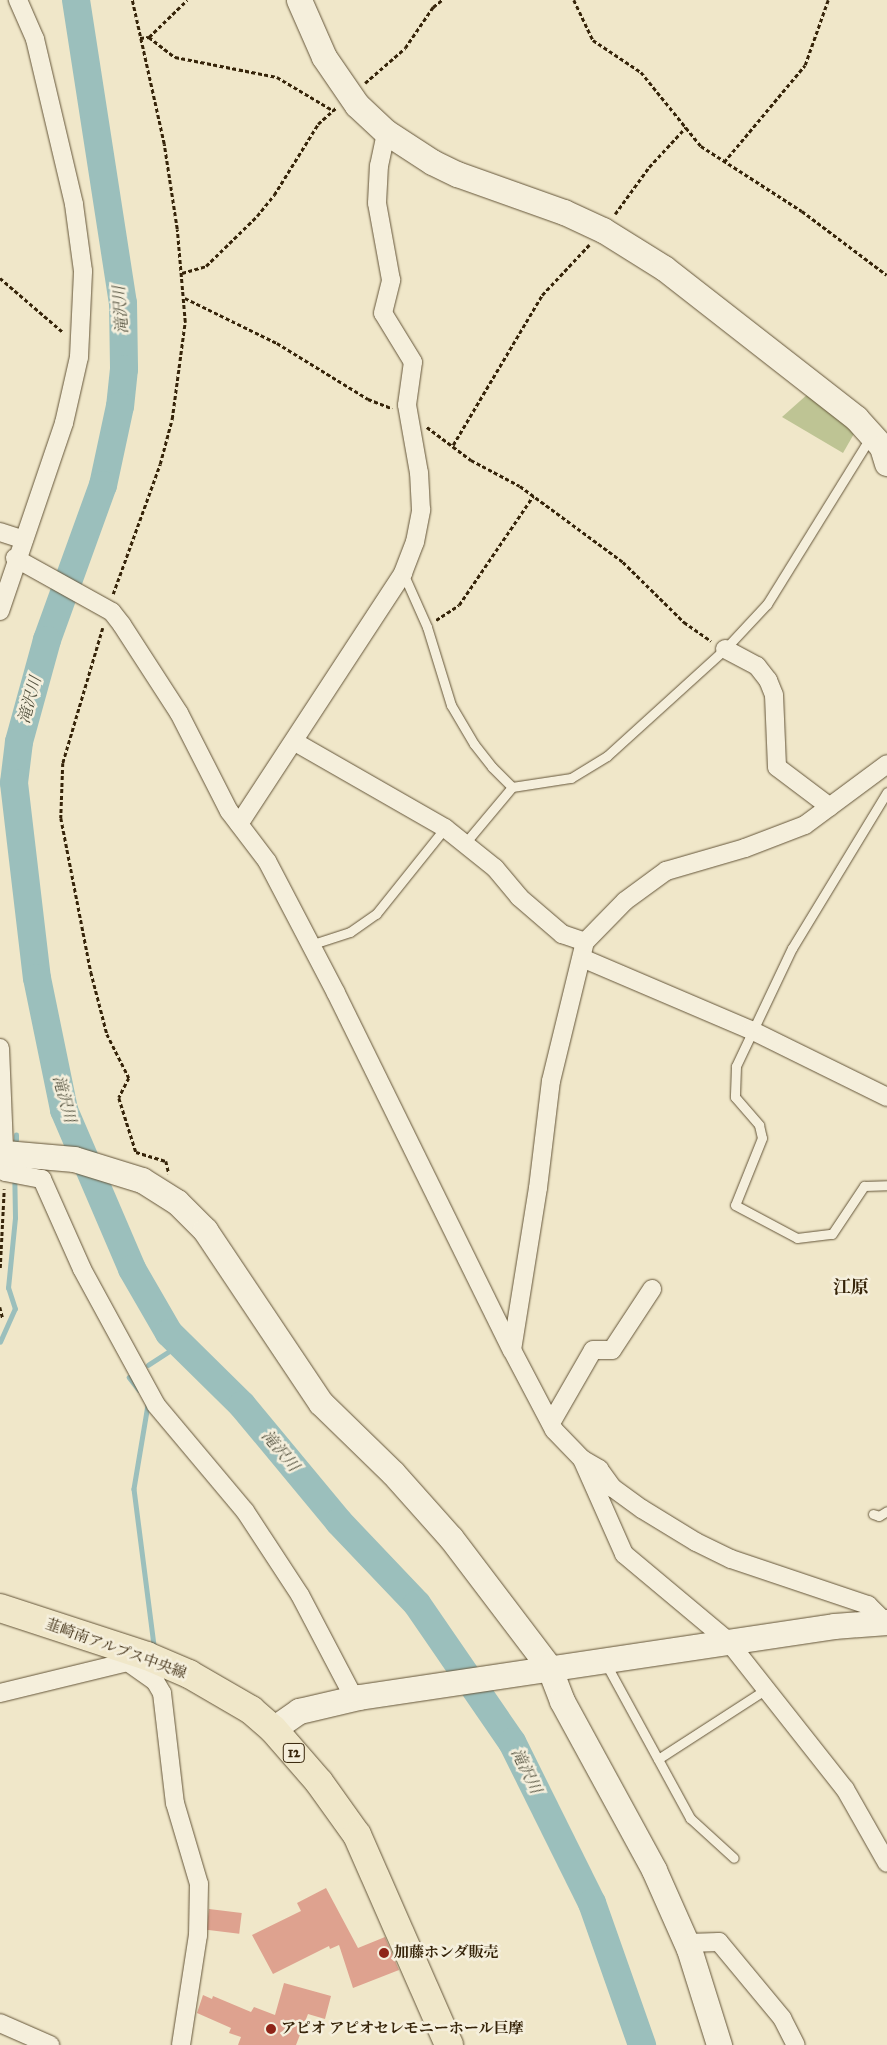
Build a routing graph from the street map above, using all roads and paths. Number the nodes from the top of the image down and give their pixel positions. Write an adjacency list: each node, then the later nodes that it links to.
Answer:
1 (18, 0): 18 (street)
2 (187, 0): 7 (path)
3 (299, 0): 9 (street)
4 (442, 0): 9 (path)
5 (574, 0): 10 (path)
6 (828, 0): 12 (path)
7 (149, 37): 8 (path); 9 (path)
8 (140, 38)
9 (342, 103): 11 (street); 14 (path)
10 (686, 126): 12 (path); 13 (path)
11 (386, 132): 13 (street); 19 (street)
12 (724, 162): 15 (path)
13 (603, 230): 20 (street); 21 (path)
14 (182, 273)
15 (887, 276)
16 (0, 278): 18 (path)
17 (185, 298): 19 (path)
18 (80, 344): 25 (street)
19 (408, 415): 21 (path); 27 (street)
20 (872, 434): 22 (street); 30 (lane)
21 (453, 445): 23 (path)
22 (887, 463)
23 (533, 496): 29 (path); 30 (path)
24 (0, 532): 25 (street)
25 (24, 540): 26 (street)
26 (19, 560): 28 (street); 36 (street)
27 (403, 573): 29 (lane); 31 (street)
28 (0, 611)
29 (427, 627): 33 (lane)
30 (725, 649): 33 (lane); 35 (street)
31 (295, 742): 36 (street); 37 (street)
32 (887, 764): 35 (street)
33 (512, 787): 38 (lane)
34 (887, 792): 41 (lane)
35 (830, 807): 40 (street)
36 (239, 824): 39 (street)
37 (445, 828): 38 (street); 39 (lane)
38 (466, 842): 40 (street)
39 (310, 945): 50 (street)
40 (583, 950): 41 (street); 50 (street)
41 (751, 1030): 43 (street); 45 (lane)
42 (0, 1048): 44 (street)
43 (887, 1098)
44 (5, 1162): 46 (path); 60 (street); 63 (street)
45 (887, 1185)
46 (0, 1268)
47 (652, 1290): 51 (street)
48 (0, 1306): 49 (path)
49 (3, 1319)
50 (512, 1350): 51 (street)
51 (551, 1423): 52 (street)
52 (582, 1459): 56 (street); 57 (street)
53 (887, 1511): 54 (lane)
54 (873, 1514)
55 (0, 1608): 58 (main road, 韮崎南アルプス中央線 / 12)
56 (886, 1622): 57 (street)
57 (728, 1641): 59 (street); 61 (street)
58 (138, 1660): 62 (street); 64 (main road, 韮崎南アルプス中央線 / 12); 71 (street)
59 (604, 1660): 60 (street); 65 (lane)
60 (540, 1669): 63 (street); 68 (street)
61 (766, 1689): 65 (lane); 67 (street)
62 (0, 1693)
63 (357, 1697): 64 (street)
64 (273, 1729): 72 (main road, 韮崎南アルプス中央線 / 12)
65 (658, 1759): 66 (lane)
66 (734, 1858)
67 (887, 1863)
68 (687, 1943): 73 (street); 74 (street)
69 (0, 2023): 70 (street)
70 (50, 2045)
71 (182, 2045)
72 (450, 2045)
73 (719, 2045)
74 (796, 2045)

